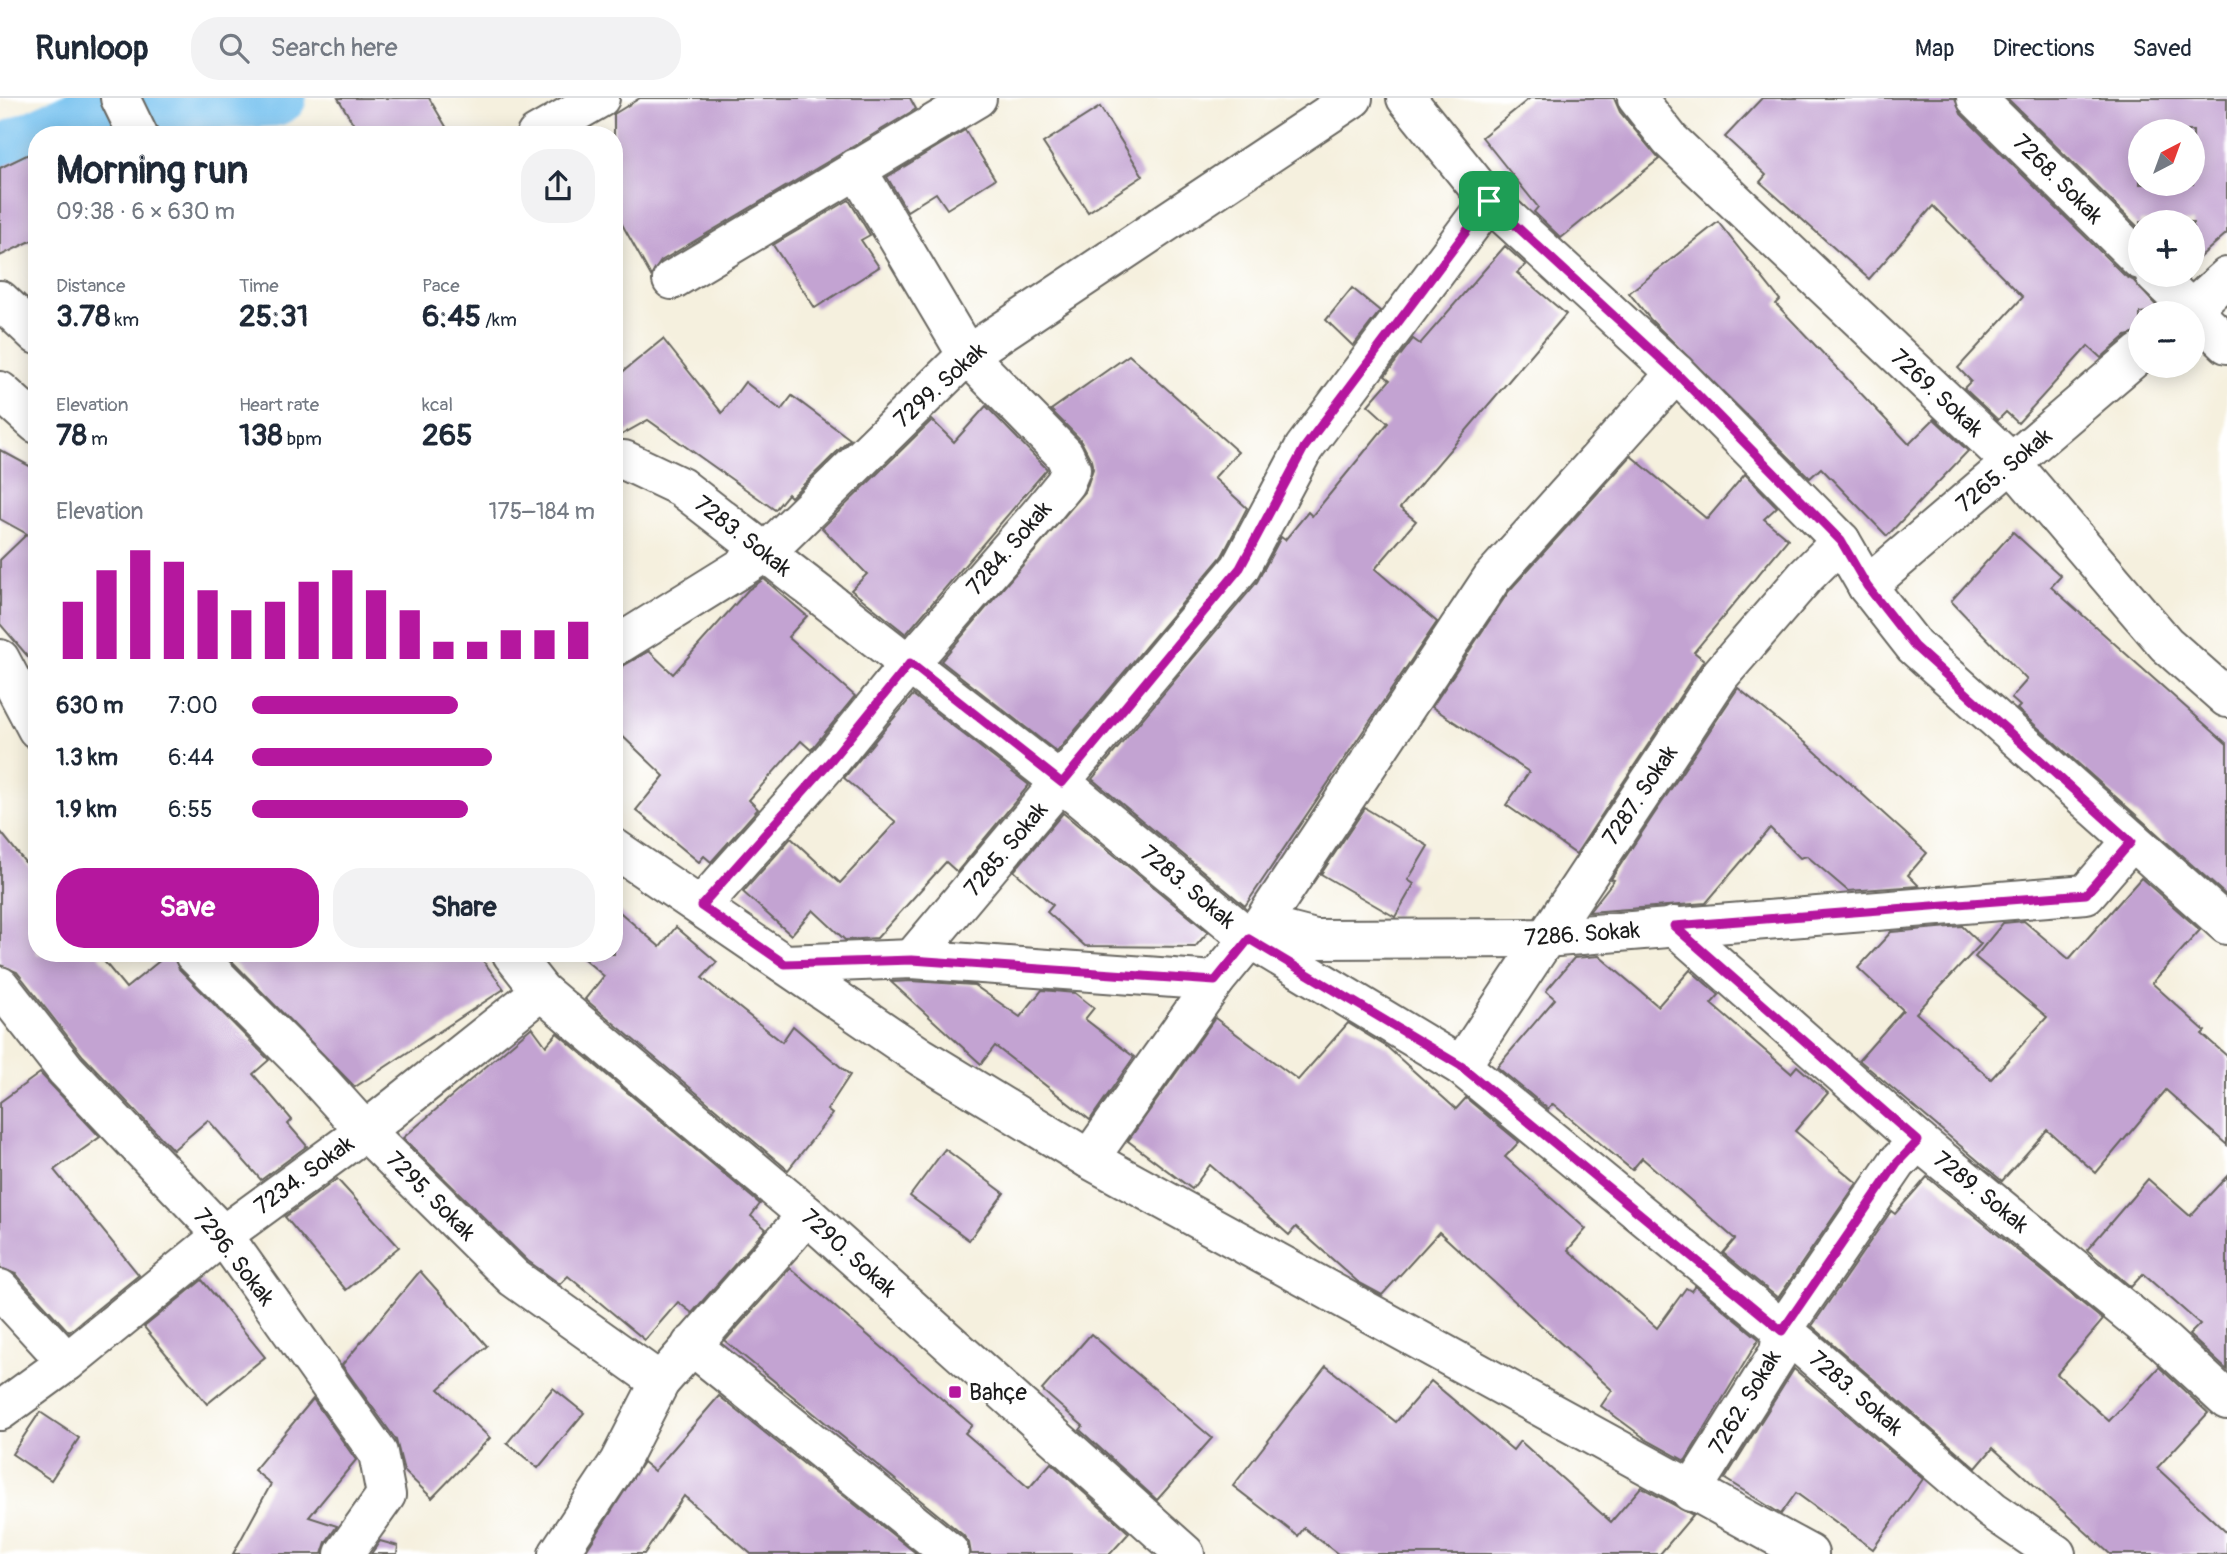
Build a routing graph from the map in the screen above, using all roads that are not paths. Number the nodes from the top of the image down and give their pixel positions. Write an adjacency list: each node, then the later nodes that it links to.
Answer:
1 (120, 98): 8 (street)
2 (600, 98): 9 (street)
3 (977, 98): 10 (street)
4 (1353, 98): 22 (street, 7299. Sokak)
5 (1406, 98): 11 (street)
6 (1637, 98): 30 (street, 7269. Sokak)
7 (1976, 98): 12 (street, 7268. Sokak)
8 (134, 126)
9 (552, 126)
10 (856, 168): 14 (street); 22 (street, 7284. Sokak)
11 (1489, 201): 24 (street); 39 (street, 7285. Sokak)
12 (2128, 248)
13 (2227, 277): 18 (street)
14 (672, 280)
15 (2166, 287): 17 (street)
16 (0, 300): 20 (street)
17 (2179, 301)
18 (2201, 301)
19 (2205, 325): 21 (street)
20 (28, 326)
21 (2227, 344)
22 (967, 355): 32 (street, 7299. Sokak); 36 (street, 7284. Sokak)
23 (2128, 363): 30 (street, 7265. Sokak)
24 (1676, 373): 31 (street); 45 (street)
25 (0, 391): 26 (street)
26 (28, 415)
27 (28, 425): 28 (street)
28 (0, 431)
29 (623, 460): 32 (street, 7283. Sokak)
30 (2010, 461): 33 (street, 7265. Sokak); 37 (street, 7269. Sokak)
31 (1841, 541): 33 (street); 46 (street, 7287. Sokak)
32 (765, 553): 34 (street, 7299. Sokak); 36 (street, 7283. Sokak)
33 (1867, 586): 40 (street)
34 (623, 641)
35 (0, 659): 38 (street)
36 (910, 663): 39 (street, 7283. Sokak); 42 (street, 7284. Sokak)
37 (2227, 698)
38 (28, 712)
39 (1062, 783): 45 (street, 7283. Sokak); 47 (street, 7285. Sokak)
40 (2131, 842): 43 (street); 44 (street, 7286. Sokak)
41 (623, 854): 42 (street)
42 (701, 906): 50 (street)
43 (2227, 925)
44 (1674, 926): 46 (street, 7286. Sokak); 56 (street, 7289. Sokak)
45 (1255, 932): 46 (street, 7286. Sokak); 51 (street); 54 (street, 7283. Sokak)
46 (1545, 938): 54 (street, 7287. Sokak)
47 (912, 960): 50 (street); 51 (street)
48 (202, 962): 55 (street, 7295. Sokak)
49 (518, 962): 53 (street, 7290. Sokak)
50 (785, 964): 57 (street)
51 (1215, 981): 57 (street)
52 (0, 986): 59 (street, 7296. Sokak)
53 (541, 991): 55 (street, 7234. Sokak); 58 (street, 7290. Sokak)
54 (1461, 1066): 61 (street, 7283. Sokak)
55 (365, 1131): 59 (street, 7234. Sokak); 64 (street, 7295. Sokak)
56 (1918, 1141): 61 (street, 7262. Sokak); 65 (street, 7289. Sokak)
57 (1089, 1160): 67 (street)
58 (807, 1215): 62 (street); 71 (street, 7290. Sokak)
59 (223, 1235): 63 (street, 7234. Sokak); 69 (street, 7296. Sokak)
60 (0, 1289): 63 (street)
61 (1782, 1331): 67 (street, 7262. Sokak); 73 (street, 7283. Sokak)
62 (691, 1345): 64 (street); 68 (street)
63 (66, 1362): 66 (street, 7234. Sokak)
64 (660, 1382): 70 (street)
65 (2227, 1399)
66 (0, 1411)
67 (1691, 1492): 72 (street)
68 (949, 1552)
69 (344, 1554)
70 (558, 1554)
71 (1185, 1554)
72 (1809, 1554)
73 (2056, 1554)

